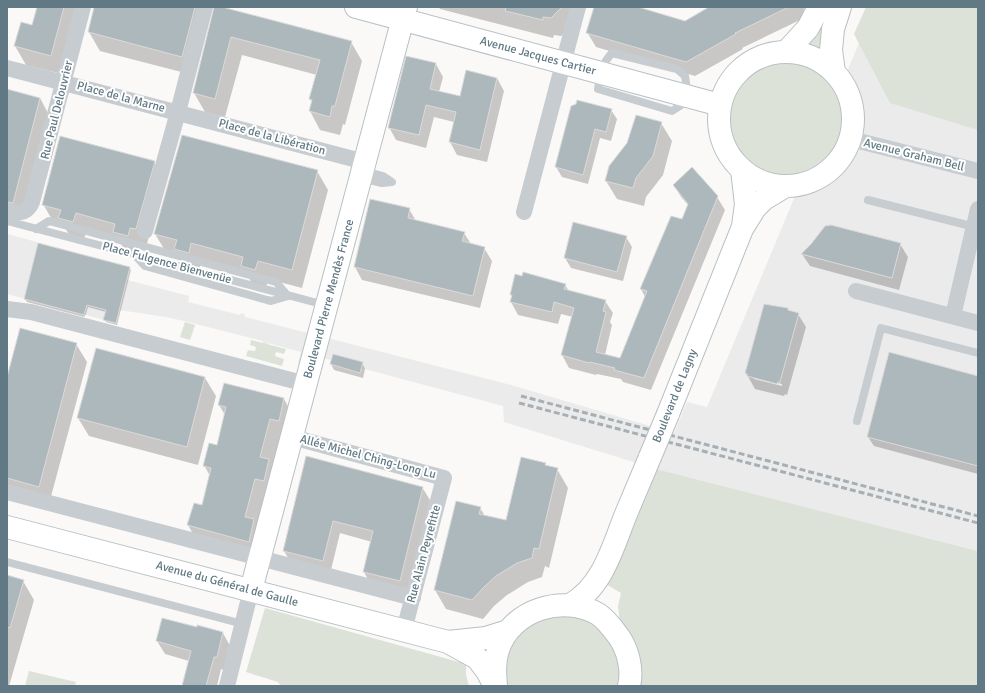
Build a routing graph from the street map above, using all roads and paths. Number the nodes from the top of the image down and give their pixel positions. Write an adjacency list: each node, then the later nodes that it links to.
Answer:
1 (83, 7): 12 (street, Rue Paul Delouvrier)
2 (205, 7): 14 (street)
3 (356, 7): 7 (main road, Avenue Jacques Cartier)
4 (578, 7): 9 (street)
5 (820, 7): 8 (main road)
6 (840, 7): 11 (main road)
7 (405, 13): 9 (main road, Avenue Jacques Cartier); 16 (main road, Boulevard Pierre Mendès France)
8 (786, 52): 11 (main road); 13 (main road)
9 (563, 62): 13 (main road, Avenue Jacques Cartier); 23 (street)
10 (7, 68): 12 (street, Place de la Marne)
11 (834, 72): 15 (main road)
12 (64, 82): 14 (street, Place de la Marne); 22 (street, Rue Paul Delouvrier)
13 (720, 105): 17 (main road)
14 (178, 112): 16 (street, Place de la Libération); 28 (street)
15 (851, 139): 18 (street, Avenue Graham Bell); 19 (main road)
16 (363, 170): 31 (main road, Boulevard Pierre Mendès France)
17 (742, 170): 19 (main road); 27 (main road, Boulevard de Lagny)
18 (978, 171)
19 (784, 187): 27 (main road, Boulevard de Lagny)
20 (868, 200): 25 (lane)
21 (978, 208): 25 (street)
22 (7, 211)
23 (524, 212)
24 (7, 222): 26 (lane, Place Fulgence Bienvenüe)
25 (976, 227): 33 (street)
26 (36, 229): 30 (lane, Place Fulgence Bienvenüe); 30 (lane)
27 (742, 229): 44 (main road, Boulevard de Lagny, bridge)
28 (145, 231)
29 (856, 291): 33 (street)
30 (288, 296): 31 (lane)
31 (327, 306): 36 (main road, Boulevard Pierre Mendès France)
32 (7, 309): 36 (street)
33 (953, 316): 34 (street)
34 (978, 323)
35 (978, 353): 37 (lane)
36 (306, 384): 38 (main road, Boulevard Pierre Mendès France)
37 (857, 422)
38 (292, 437): 39 (street, Allée Michel Ching-Long Lu); 42 (main road, Boulevard Pierre Mendès France)
39 (444, 478): 46 (street, Rue Alain Peyrefitte)
40 (7, 492): 42 (street)
41 (7, 527): 45 (main road, Avenue du Général de Gaulle)
42 (260, 558): 45 (main road, Boulevard Pierre Mendès France); 46 (street)
43 (7, 562): 48 (lane)
44 (606, 564): 47 (main road, Boulevard de Lagny); 49 (main road, Boulevard de Lagny)
45 (251, 590): 48 (street); 50 (main road, Avenue du Général de Gaulle)
46 (413, 598): 50 (street, Rue Alain Peyrefitte)
47 (570, 605): 49 (main road); 51 (main road)
48 (243, 624): 53 (street)
49 (610, 624): 55 (main road)
50 (404, 630): 52 (main road, Avenue du Général de Gaulle)
51 (508, 631): 52 (main road, Avenue du Général de Gaulle); 54 (main road)
52 (448, 642): 54 (main road, Avenue du Général de Gaulle)
53 (227, 686)
54 (496, 686)
55 (628, 686)

